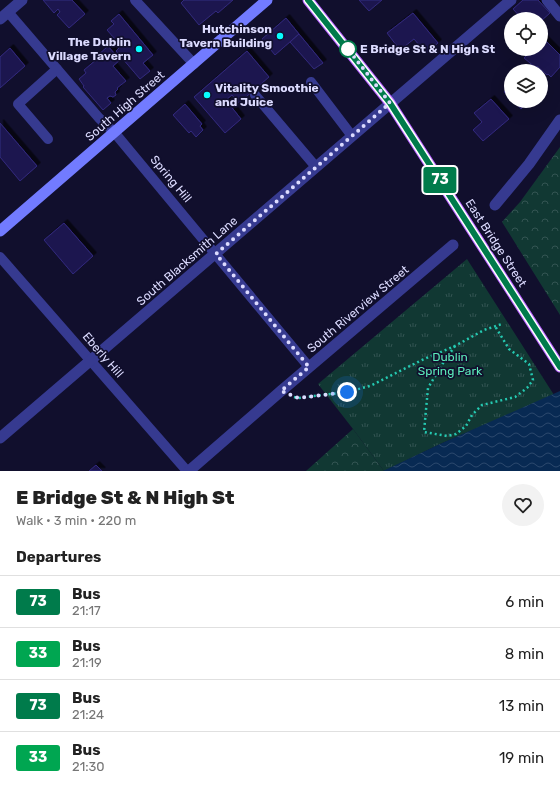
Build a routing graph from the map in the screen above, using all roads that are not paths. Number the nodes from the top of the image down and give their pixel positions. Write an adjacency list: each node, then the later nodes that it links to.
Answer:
1 (22, 0): 7 (street)
2 (267, 0): 9 (main road, South High Street)
3 (308, 0): 13 (main road, East Bridge Street)
4 (511, 0): 13 (street, South Blacksmith Lane)
5 (547, 0): 8 (street)
6 (138, 1): 9 (lane)
7 (4, 16): 10 (lane, Spring Hill)
8 (560, 16)
9 (194, 64): 15 (main road, South High Street)
10 (57, 69): 15 (lane, Spring Hill); 17 (lane)
11 (311, 82): 16 (lane)
12 (256, 95): 18 (lane)
13 (390, 103): 16 (street, South Blacksmith Lane); 26 (main road, East Bridge Street)
14 (560, 120): 19 (street)
15 (114, 132): 20 (main road, South High Street); 22 (lane, Spring Hill)
16 (352, 136): 18 (street, South Blacksmith Lane)
17 (48, 140)
18 (316, 167): 22 (street, South Blacksmith Lane)
19 (495, 205)
20 (0, 231)
21 (453, 245): 25 (street, South Riverview Street)
22 (216, 254): 24 (street, South Blacksmith Lane); 25 (lane, Spring Hill)
23 (0, 257): 24 (lane, Eberly Hill)
24 (90, 361): 27 (street, South Blacksmith Lane); 28 (lane, Eberly Hill)
25 (309, 367): 28 (street, South Riverview Street)
26 (560, 367)
27 (0, 438)
28 (188, 471)

